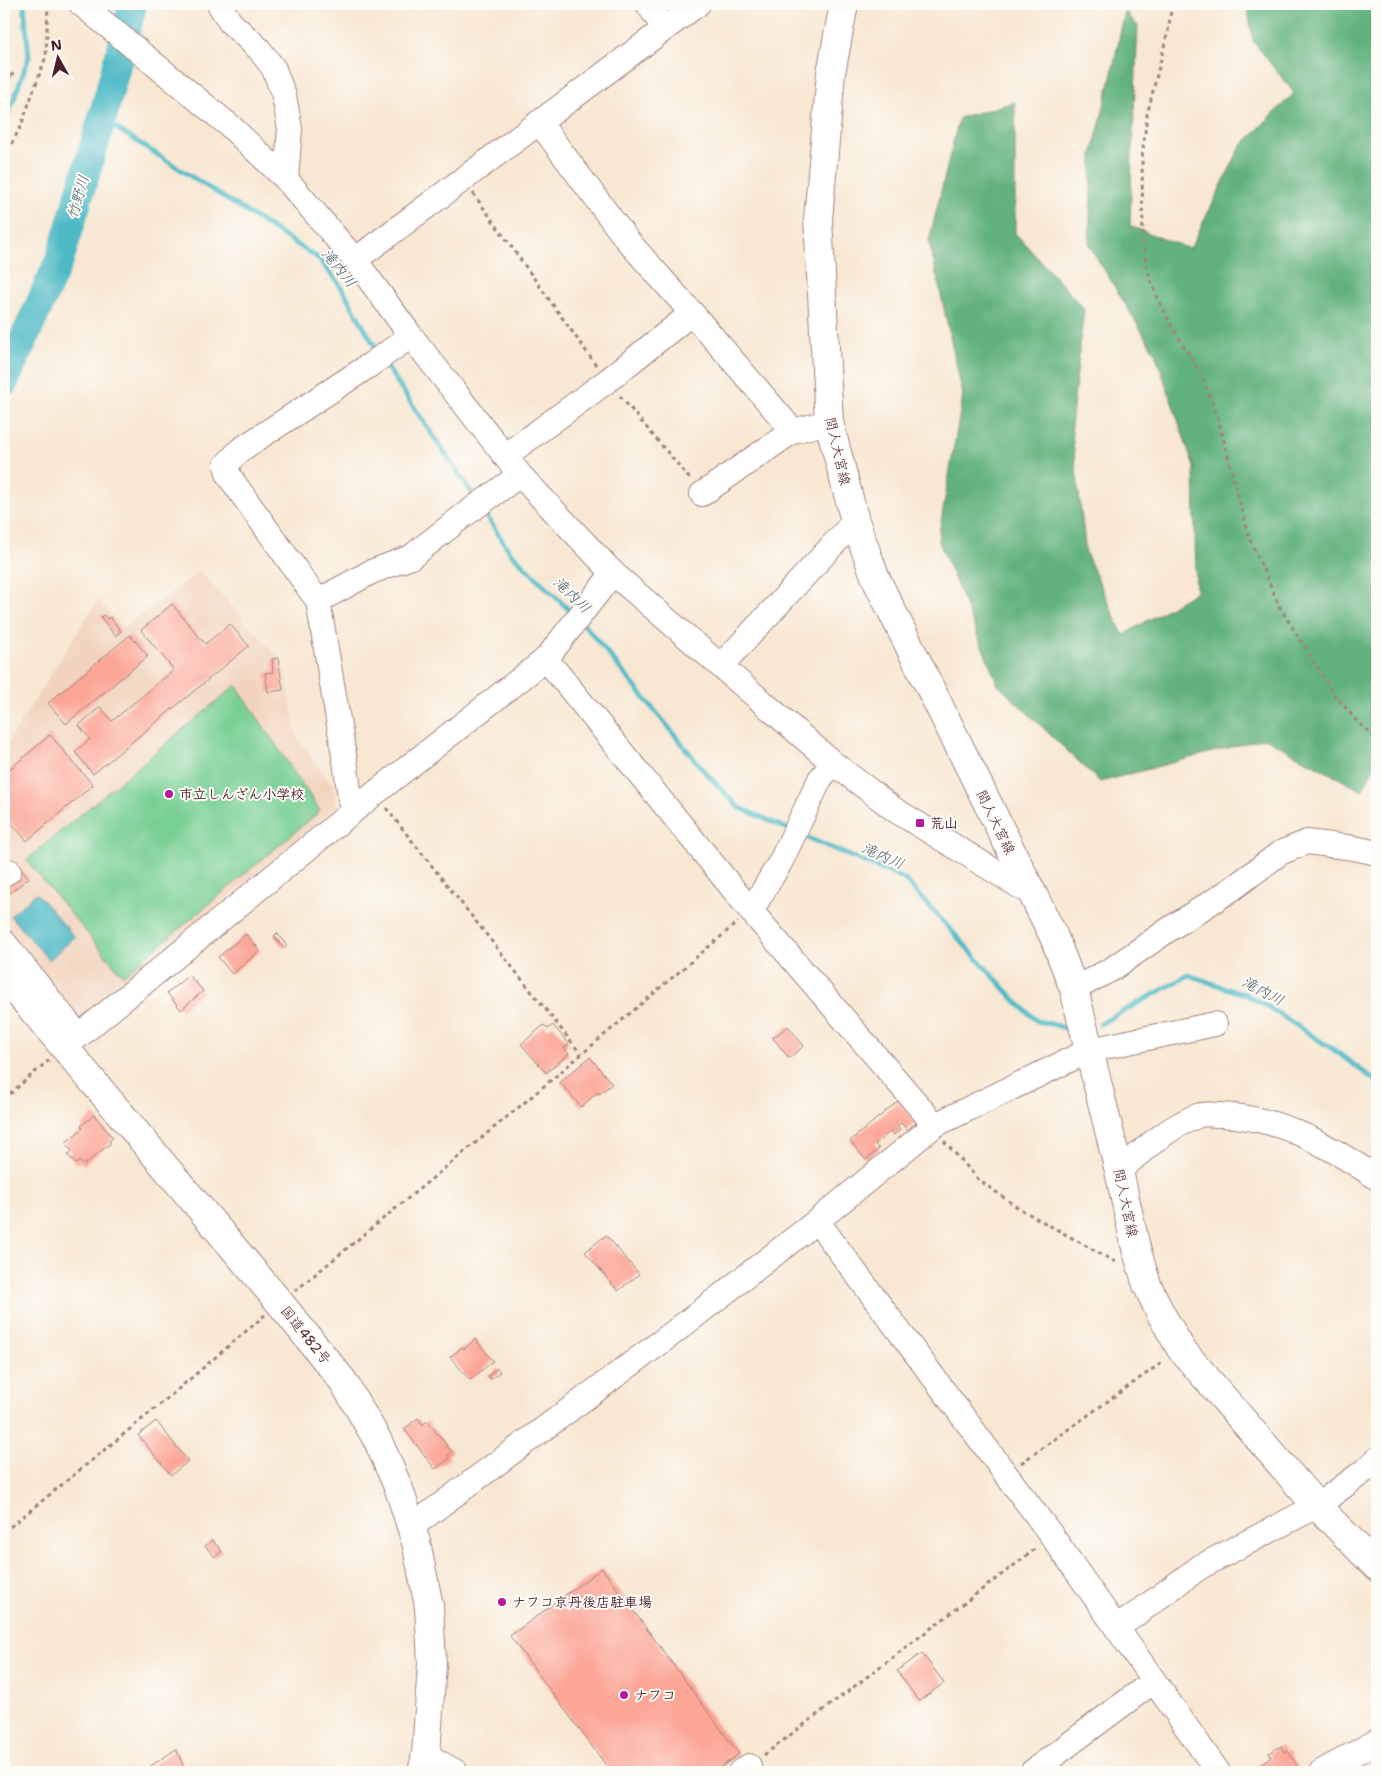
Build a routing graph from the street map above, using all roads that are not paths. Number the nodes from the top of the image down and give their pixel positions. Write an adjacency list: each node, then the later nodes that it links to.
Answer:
1 (81, 4): 8 (street)
2 (219, 4): 8 (street)
3 (648, 4): 6 (street)
4 (698, 4): 6 (street)
5 (844, 4): 12 (main road, 間人大宮線)
6 (664, 28): 7 (street)
7 (539, 122): 9 (street); 10 (street)
8 (286, 179): 9 (street)
9 (355, 260): 11 (street)
10 (692, 313): 13 (street); 14 (street)
11 (411, 336): 14 (street); 19 (street)
12 (829, 422): 13 (street); 17 (main road, 間人大宮線)
13 (793, 431): 16 (street)
14 (505, 456): 15 (street)
15 (520, 475): 18 (street); 19 (street)
16 (702, 494)
17 (855, 521): 21 (street); 25 (main road, 間人大宮線)
18 (613, 574): 20 (street); 21 (street)
19 (318, 601): 23 (street)
20 (546, 659): 23 (street); 26 (street)
21 (721, 666): 22 (street)
22 (833, 762): 25 (street); 26 (street)
23 (352, 812): 31 (street)
24 (1377, 853): 29 (street)
25 (1032, 894): 29 (main road, 間人大宮線)
26 (751, 911): 33 (street)
27 (4, 942): 31 (street)
28 (4, 976): 31 (main road, 国道482号)
29 (1074, 989): 32 (main road, 間人大宮線)
30 (1216, 1024): 32 (street)
31 (71, 1042): 39 (main road, 国道482号)
32 (1090, 1050): 33 (street); 34 (main road, 間人大宮線)
33 (933, 1126): 36 (street)
34 (1119, 1171): 35 (street); 38 (main road, 間人大宮線)
35 (1377, 1178)
36 (818, 1221): 39 (street); 41 (street)
37 (1377, 1459): 38 (street)
38 (1317, 1506): 40 (main road, 間人大宮線); 41 (street)
39 (411, 1527): 44 (main road, 国道482号)
40 (1377, 1567)
41 (1117, 1628): 42 (street)
42 (1154, 1681): 46 (street); 47 (street)
43 (1377, 1741): 48 (street)
44 (424, 1764): 45 (street)
45 (456, 1772)
46 (1032, 1772)
47 (1218, 1772)
48 (1321, 1772)

